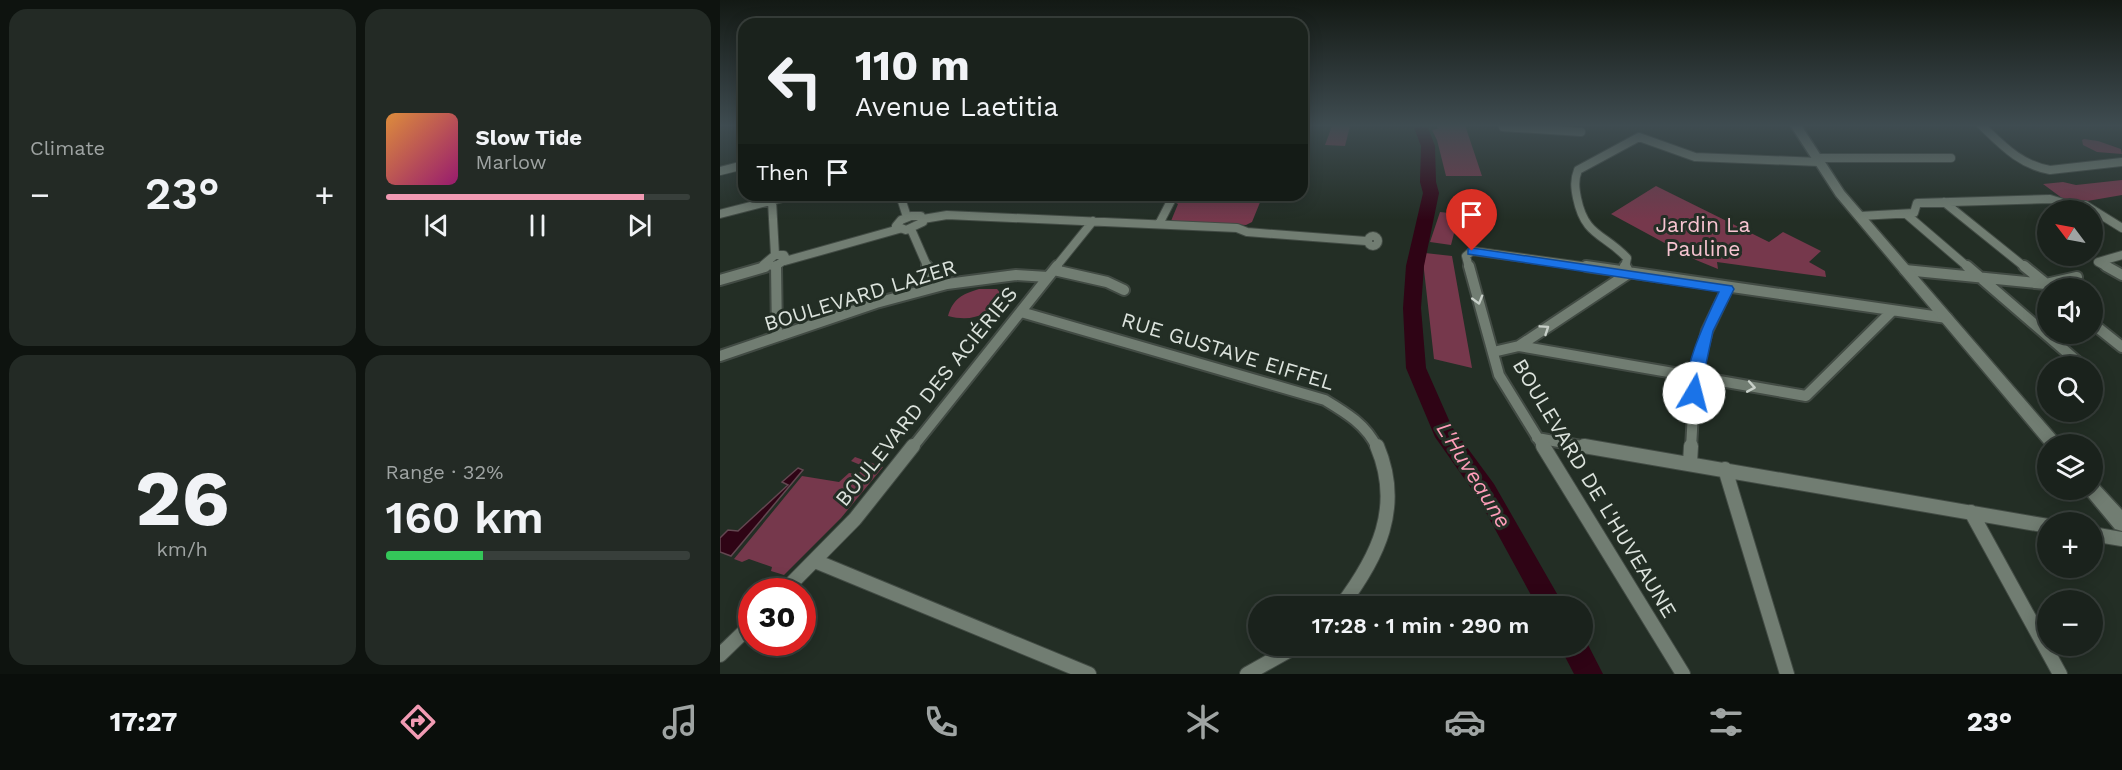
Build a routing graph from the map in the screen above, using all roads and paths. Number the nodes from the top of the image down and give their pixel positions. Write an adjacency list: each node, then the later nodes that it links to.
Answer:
1 (1603, 156): 29 (street)
2 (1693, 156): 6 (street)
3 (1816, 156): 6 (main road)
4 (2016, 156): 7 (street)
5 (1951, 158): 6 (street)
6 (1818, 160): 16 (main road)
7 (2122, 162)
8 (738, 166): 9 (street)
9 (720, 171)
10 (772, 201): 14 (street); 26 (street)
11 (902, 201): 17 (street)
12 (1171, 201): 20 (street)
13 (1944, 202): 15 (street); 22 (street); 34 (street)
14 (720, 214)
15 (1906, 214): 16 (street); 32 (street)
16 (1860, 216): 27 (main road)
17 (907, 217): 18 (street); 21 (street)
18 (923, 219): 19 (street); 23 (street)
19 (1093, 221): 20 (street); 30 (street, BOULEVARD DES ACIÉRIES)
20 (1159, 224): 24 (street)
21 (898, 226): 23 (street); 26 (street)
22 (2122, 228)
23 (911, 229): 38 (street)
24 (1366, 241)
25 (2122, 255): 31 (street)
26 (775, 261): 28 (street); 36 (street); 45 (street)
27 (1905, 270): 32 (street); 43 (main road)
28 (720, 273)
29 (1629, 273): 39 (street); 46 (street, one-way to 29); 48 (street, BOULEVARD DE L'HUVEAUNE, one-way to 48)
30 (1051, 274): 38 (street, BOULEVARD LAZER); 40 (street, BOULEVARD LAZER); 42 (street, BOULEVARD DES ACIÉRIES)
31 (2122, 275)
32 (1981, 277): 37 (street); 50 (street)
33 (2077, 277): 35 (street)
34 (2038, 278)
35 (2074, 278)
36 (720, 280)
37 (2037, 285)
38 (936, 286): 45 (street, BOULEVARD LAZER)
39 (1727, 289): 41 (street); 51 (street)
40 (1124, 290)
41 (1892, 311): 43 (street); 51 (street, one-way to 41)
42 (1021, 312): 62 (street, BOULEVARD DES ACIÉRIES); 64 (street, RUE GUSTAVE EIFFEL)
43 (1947, 318): 52 (main road)
44 (2103, 332): 47 (street)
45 (777, 335): 49 (street, BOULEVARD LAZER)
46 (1519, 346): 48 (street); 51 (street)
47 (2122, 347)
48 (1493, 352): 53 (street, BOULEVARD DE L'HUVEAUNE)
49 (720, 356)
50 (2071, 356)
51 (1695, 377): 54 (street)
52 (2046, 434)
53 (1537, 438): 54 (street); 70 (street, BOULEVARD DE L'HUVEAUNE)
54 (1690, 463): 55 (street)
55 (1725, 469): 57 (street); 71 (street)
56 (2102, 500): 58 (main road)
57 (1971, 512): 59 (street); 72 (street)
58 (2122, 523)
59 (2037, 524)
60 (2103, 536): 61 (street)
61 (2122, 540)
62 (815, 561): 63 (street, BOULEVARD DES ACIÉRIES); 68 (street)
63 (797, 578)
64 (1348, 596)
65 (738, 638): 66 (street)
66 (720, 655)
67 (1279, 656): 69 (street)
68 (1089, 674)
69 (1247, 674)
70 (1683, 674)
71 (1787, 674)
72 (2060, 674)

